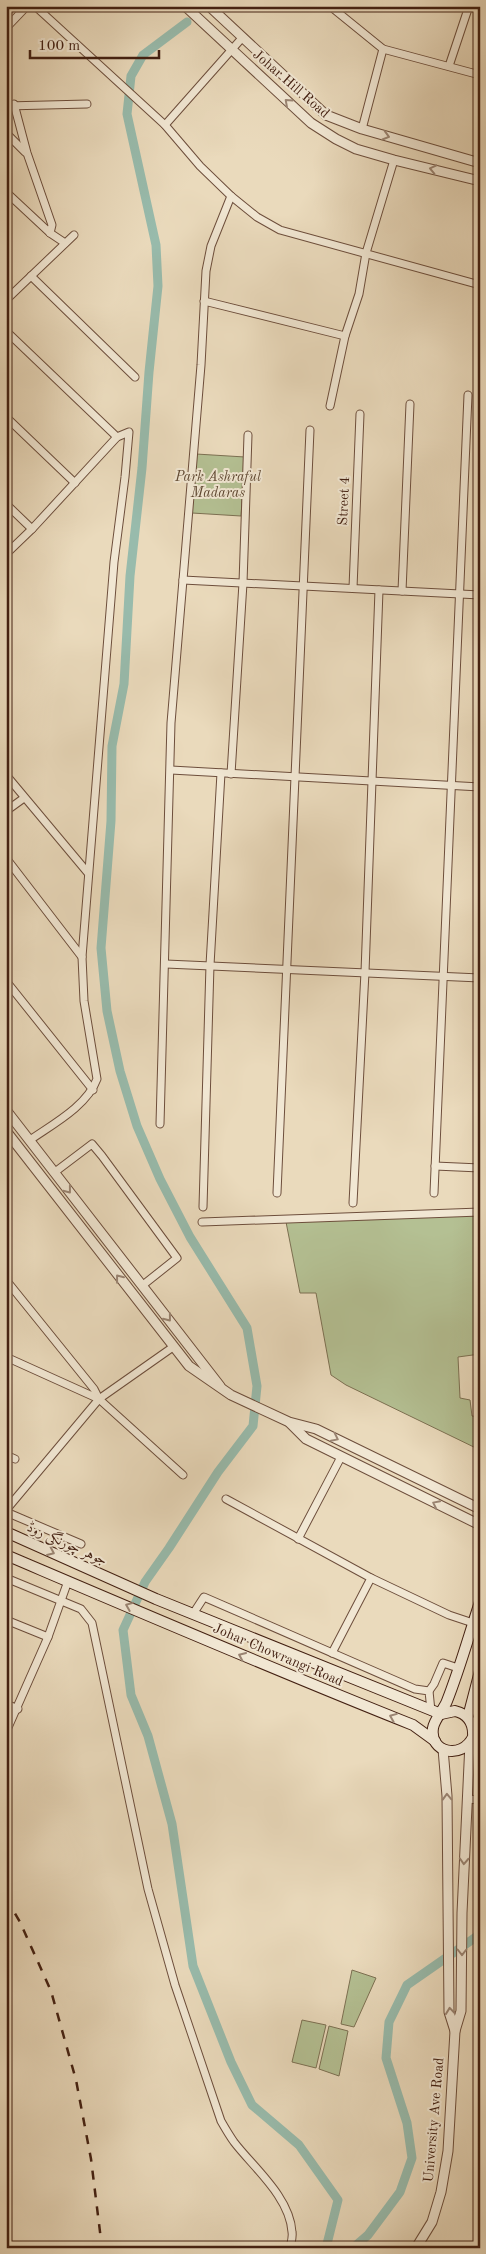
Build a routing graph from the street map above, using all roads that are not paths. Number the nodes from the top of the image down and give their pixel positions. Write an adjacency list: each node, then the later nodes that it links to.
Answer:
1 (27, 6): 7 (street)
2 (35, 6): 16 (street)
3 (185, 6): 9 (street, Johar Hill Road)
4 (209, 6): 8 (street)
5 (330, 6): 10 (street)
6 (467, 7): 11 (street)
7 (6, 28)
8 (242, 38): 9 (street); 17 (street)
9 (230, 49): 16 (street); 20 (street, Johar Hill Road, one-way to 9)
10 (383, 49): 11 (street); 17 (street)
11 (449, 66): 12 (street)
12 (480, 75)
13 (14, 104): 14 (street); 15 (street); 19 (street)
14 (87, 104)
15 (6, 106)
16 (166, 125): 24 (street)
17 (362, 129): 21 (street, one-way to 21)
18 (6, 133): 19 (street)
19 (27, 153): 25 (street)
20 (394, 160): 22 (street, Johar Hill Road, one-way to 20); 28 (street)
21 (480, 163)
22 (480, 181)
23 (6, 192): 25 (street)
24 (231, 196): 28 (street); 32 (street)
25 (50, 233): 27 (street)
26 (74, 235): 27 (street)
27 (64, 243): 29 (street)
28 (366, 253): 30 (street); 34 (street)
29 (31, 276): 31 (street); 35 (street)
30 (480, 285)
31 (6, 300)
32 (204, 301): 34 (street); 48 (street)
33 (6, 330): 43 (street)
34 (345, 336): 38 (street)
35 (135, 378)
36 (468, 395): 54 (street)
37 (410, 404): 53 (street)
38 (330, 406)
39 (360, 414): 51 (street, Street 4)
40 (6, 417): 44 (street)
41 (310, 430): 50 (street)
42 (248, 435): 49 (street)
43 (116, 438): 44 (street); 67 (street)
44 (75, 483): 46 (street)
45 (6, 504): 46 (street)
46 (32, 529): 47 (street)
47 (6, 554)
48 (183, 580): 49 (street); 56 (street)
49 (243, 583): 50 (street); 58 (street)
50 (303, 586): 51 (street); 60 (street)
51 (353, 588): 52 (street)
52 (379, 590): 53 (street); 61 (street)
53 (402, 591): 54 (street)
54 (460, 594): 55 (street); 62 (street)
55 (480, 595)
56 (171, 770): 57 (street); 69 (street)
57 (221, 773): 58 (street); 70 (street)
58 (231, 774): 60 (street)
59 (6, 775): 64 (street)
60 (296, 777): 61 (street); 71 (street)
61 (373, 781): 62 (street); 72 (street)
62 (452, 785): 63 (street); 73 (street)
63 (480, 787)
64 (24, 798): 65 (street); 67 (street)
65 (6, 811)
66 (6, 858): 68 (street)
67 (88, 873): 68 (street)
68 (82, 957): 76 (street)
69 (166, 964): 70 (street); 78 (street)
70 (210, 966): 71 (street); 88 (street)
71 (287, 968): 72 (street); 85 (street)
72 (365, 972): 73 (street); 87 (street)
73 (444, 976): 74 (street); 82 (street)
74 (480, 978)
75 (6, 982): 76 (street)
76 (93, 1090): 80 (street)
77 (6, 1110): 80 (street)
78 (160, 1124)
79 (6, 1131): 81 (street)
80 (30, 1140): 84 (street)
81 (9, 1142): 93 (street, one-way to 81)
82 (435, 1166): 83 (street); 86 (street)
83 (480, 1168)
84 (55, 1172): 92 (street, one-way to 92); 92 (street)
85 (277, 1193)
86 (434, 1193)
87 (353, 1203)
88 (203, 1207)
89 (480, 1212): 90 (street)
90 (202, 1222)
91 (6, 1280): 96 (street)
92 (143, 1285): 95 (street, one-way to 95)
93 (173, 1347): 95 (street); 96 (street)
94 (6, 1356): 96 (street)
95 (227, 1393): 97 (street)
96 (99, 1399): 101 (street); 104 (street)
97 (290, 1422): 99 (street); 103 (street, one-way to 103)
98 (6, 1455): 100 (street)
99 (341, 1456): 105 (street, one-way to 99); 107 (street)
100 (15, 1459)
101 (183, 1476)
102 (226, 1499): 107 (street)
103 (480, 1509)
104 (6, 1511): 108 (street)
105 (480, 1526)
106 (6, 1532): 113 (main road, جوہر چورنگی روڈ, one-way to 113)
107 (298, 1539): 111 (street)
108 (81, 1544)
109 (6, 1555): 112 (main road)
110 (6, 1578): 114 (street)
111 (371, 1578): 118 (street); 120 (street)
112 (68, 1581): 114 (street); 129 (main road, Johar Chowrangi Road, one-way to 112)
113 (116, 1581): 116 (main road, Johar Chowrangi Road)
114 (61, 1601): 119 (street); 135 (street)
115 (480, 1602): 118 (main road)
116 (193, 1614): 120 (street); 126 (main road, Johar Chowrangi Road)
117 (6, 1620): 119 (street)
118 (473, 1623): 121 (main road)
119 (48, 1637): 125 (street)
120 (332, 1653): 123 (street)
121 (458, 1668): 123 (street); 126 (main road)
122 (480, 1671): 127 (main road)
123 (429, 1691): 126 (street)
124 (6, 1704): 125 (street)
125 (18, 1709): 128 (street)
126 (436, 1713): 127 (main road); 129 (main road)
127 (468, 1717): 130 (main road)
128 (6, 1732)
129 (435, 1741): 131 (main road)
130 (470, 1743): 131 (main road); 132 (street)
131 (443, 1749): 134 (street, University Ave Road, one-way to 131)
132 (467, 1799): 133 (street); 134 (street, one-way to 134)
133 (480, 1800)
134 (455, 2031): 136 (street, University Ave Road)
135 (290, 2248)
136 (416, 2248)

